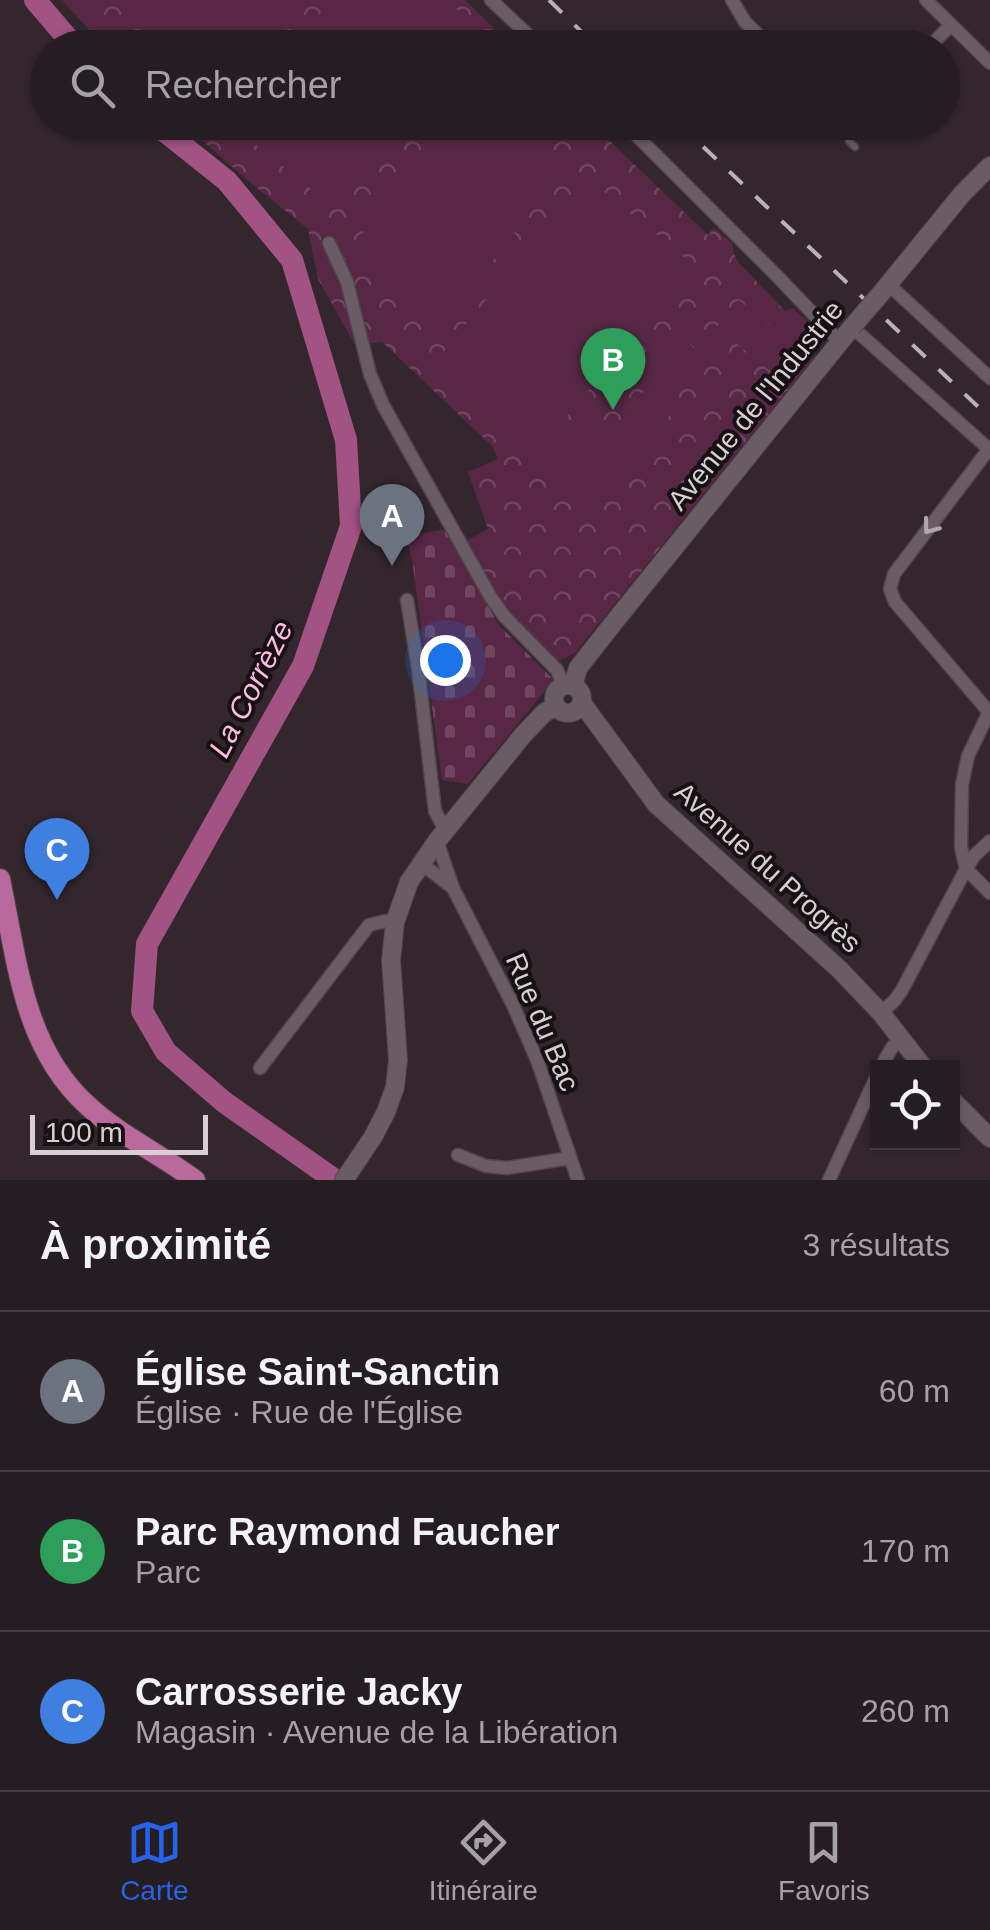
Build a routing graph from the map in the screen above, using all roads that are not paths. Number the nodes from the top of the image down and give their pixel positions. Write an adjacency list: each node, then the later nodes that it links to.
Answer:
1 (491, 0): 5 (street)
2 (732, 0): 6 (street)
3 (926, 0): 4 (street)
4 (951, 24): 7 (street); 8 (street)
5 (523, 30)
6 (754, 30)
7 (945, 30)
8 (957, 30)
9 (960, 33): 10 (street)
10 (990, 63)
11 (641, 140): 17 (street)
12 (848, 140): 13 (lane)
13 (855, 147)
14 (990, 166): 16 (main road, Avenue de l'Industrie)
15 (329, 243): 21 (street)
16 (886, 287): 17 (main road, Avenue de l'Industrie, bridge); 18 (street)
17 (846, 335): 19 (street); 21 (main road, Avenue de l'Industrie)
18 (990, 378)
19 (989, 450): 22 (street, one-way to 22)
20 (407, 600): 23 (street, Rue du Bac)
21 (573, 691): 23 (main road, Avenue de l'Industrie); 31 (main road, Avenue du Progrès)
22 (990, 711): 26 (street)
23 (441, 836): 25 (main road); 28 (street, Rue du Bac)
24 (990, 841): 26 (street)
25 (422, 864): 28 (street, Rue du Bac); 30 (main road)
26 (966, 868): 29 (street); 31 (street)
27 (0, 879): 41 (main road)
28 (453, 888): 40 (street, Rue du Bac)
29 (990, 893)
30 (395, 922): 35 (street); 42 (main road)
31 (881, 1013): 32 (main road, Avenue du Progrès)
32 (901, 1040): 33 (street); 34 (main road, Avenue du Progrès)
33 (885, 1060)
34 (917, 1060)
35 (260, 1068)
36 (870, 1090): 44 (street)
37 (960, 1108): 38 (main road)
38 (990, 1138)
39 (458, 1155): 40 (street)
40 (570, 1158): 43 (street, Rue du Bac)
41 (194, 1180)
42 (344, 1180)
43 (578, 1180)
44 (830, 1180)

